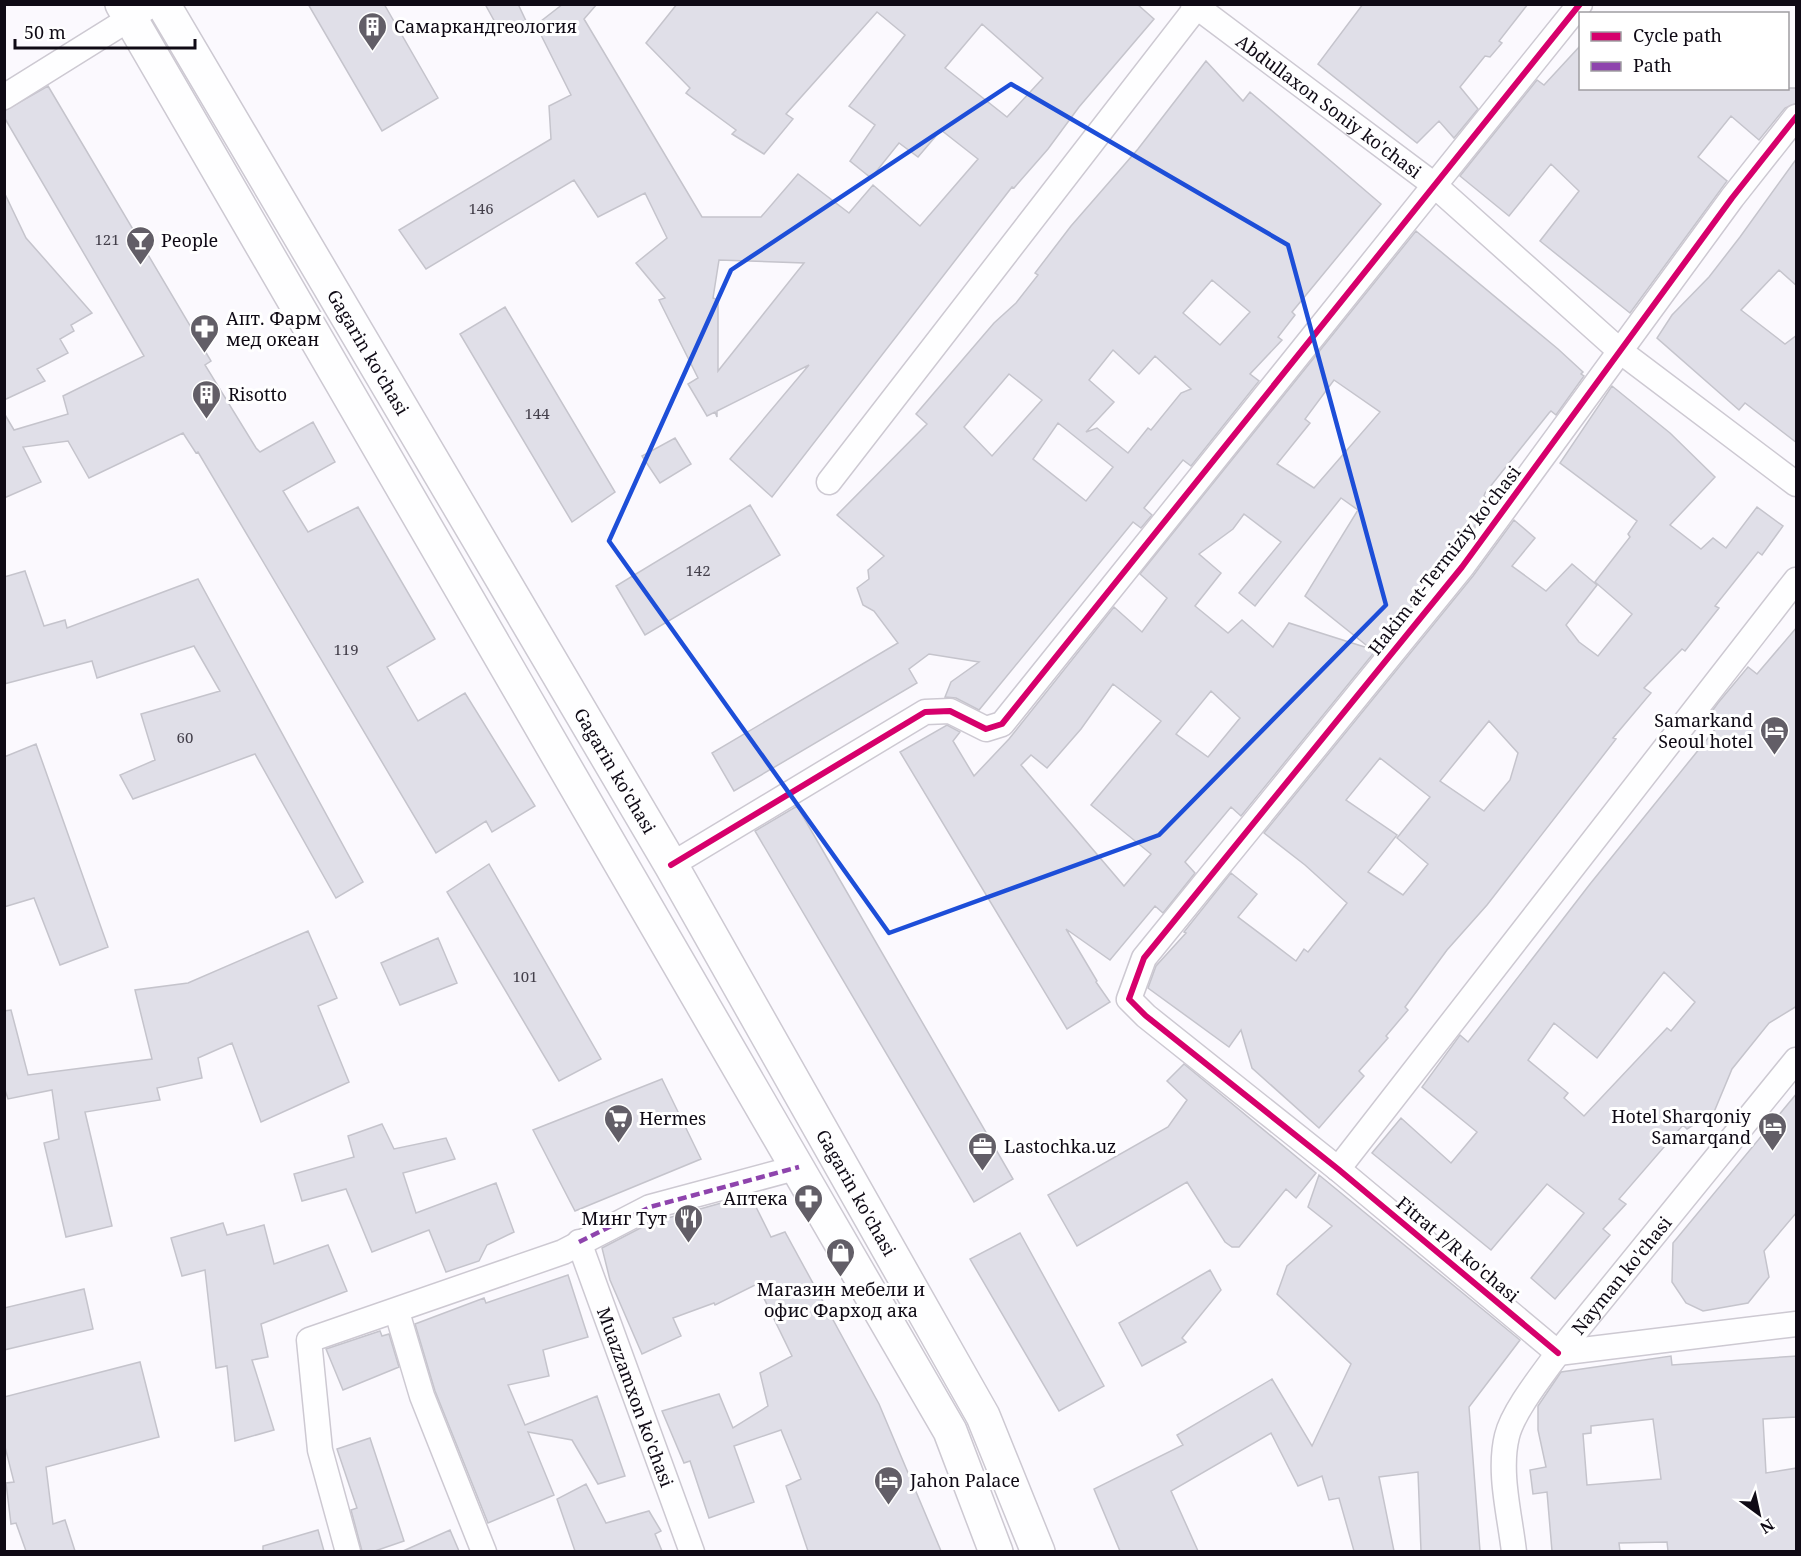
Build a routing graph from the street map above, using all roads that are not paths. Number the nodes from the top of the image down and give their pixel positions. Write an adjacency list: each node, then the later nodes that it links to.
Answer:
1 (163, 4): 12 (main road, Gagarin ko'chasi)
2 (1580, 4): 7 (street)
3 (1196, 5): 7 (street, Abdullaxon Soniy ko'chasi); 9 (street)
4 (135, 9): 5 (street); 15 (main road, Gagarin ko'chasi)
5 (4, 97)
6 (1797, 117): 8 (street, Hakim at-Termiziy ko'chasi)
7 (1433, 184): 8 (street, Abdullaxon Soniy ko'chasi); 12 (street)
8 (1620, 351): 10 (street, Abdullaxon Soniy ko'chasi); 13 (street, Hakim at-Termiziy ko'chasi)
9 (829, 482)
10 (1797, 484)
11 (1797, 580): 16 (street)
12 (671, 865): 25 (main road, Gagarin ko'chasi)
13 (1146, 1016): 16 (street, Fitrat P/R ko'chasi)
14 (1797, 1060): 20 (street, Nayman ko'chasi)
15 (799, 1167): 17 (street); 24 (main road, Gagarin ko'chasi)
16 (1338, 1169): 20 (street, Fitrat P/R ko'chasi)
17 (579, 1242): 18 (street); 23 (street, Muazzamxon ko'chasi)
18 (397, 1312): 21 (street); 22 (street)
19 (1797, 1324): 20 (street)
20 (1558, 1353): 26 (street, Nayman ko'chasi)
21 (348, 1551)
22 (484, 1551)
23 (692, 1551)
24 (996, 1551)
25 (1038, 1551)
26 (1514, 1551)

